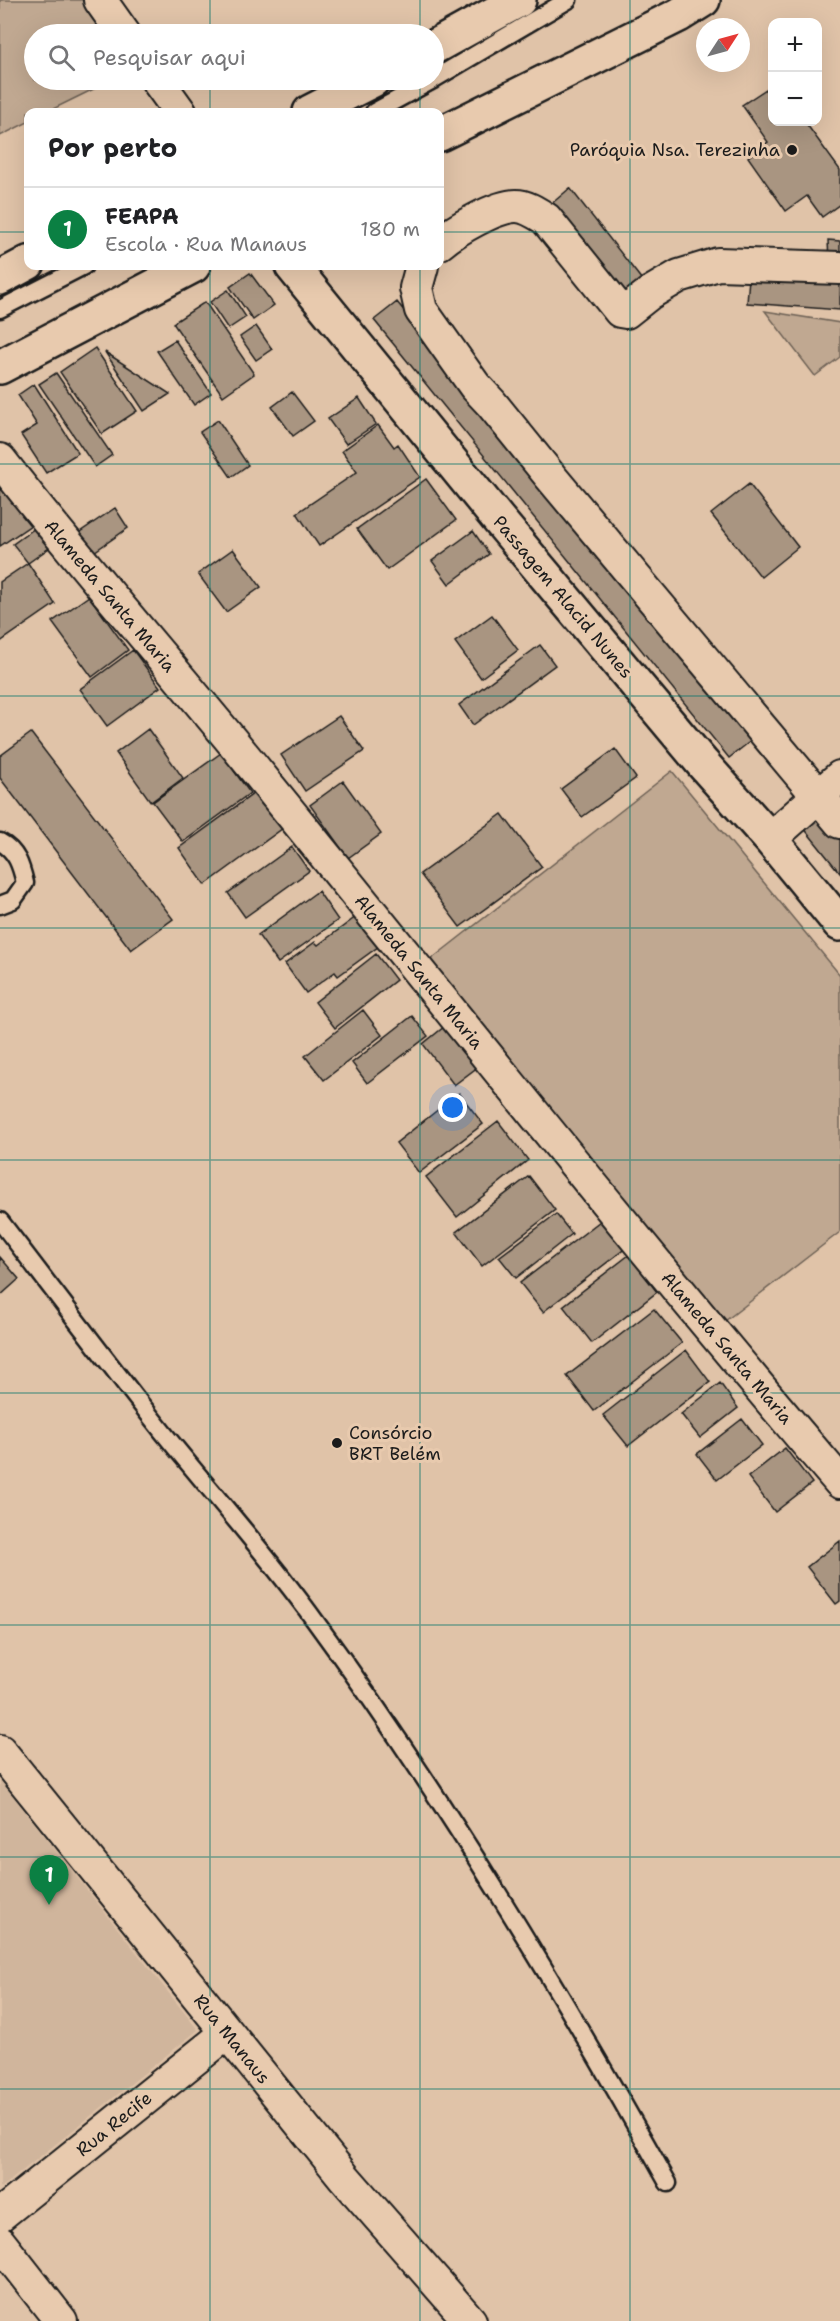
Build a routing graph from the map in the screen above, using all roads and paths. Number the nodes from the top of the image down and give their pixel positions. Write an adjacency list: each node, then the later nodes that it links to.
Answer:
1 (100, 0): 5 (street)
2 (519, 0): 6 (main road)
3 (568, 0): 7 (lane)
4 (703, 0): 14 (main road)
5 (117, 24)
6 (444, 41)
7 (444, 73)
8 (164, 90): 11 (street)
9 (353, 90): 12 (main road)
10 (413, 90): 13 (lane)
11 (177, 108)
12 (318, 108)
13 (381, 108)
14 (444, 132)
15 (444, 240): 17 (street)
16 (24, 264): 22 (main road)
17 (840, 268)
18 (76, 270): 23 (lane)
19 (186, 270): 24 (main road)
20 (295, 270): 28 (main road, Passagem Alacid Nunes)
21 (421, 270): 26 (street)
22 (0, 278)
23 (0, 309)
24 (0, 367)
25 (0, 460): 33 (street, Alameda Santa Maria)
26 (830, 786): 27 (street); 28 (street)
27 (840, 822)
28 (770, 839): 31 (main road, Passagem Alacid Nunes)
29 (0, 842): 30 (lane)
30 (0, 905)
31 (840, 924)
32 (0, 1221): 36 (lane)
33 (840, 1482)
34 (0, 1751): 35 (street, Rua Manaus)
35 (227, 2033): 37 (street, Rua Recife); 40 (street, Rua Manaus)
36 (668, 2183)
37 (0, 2215)
38 (0, 2243): 39 (street)
39 (61, 2321)
40 (470, 2321)

